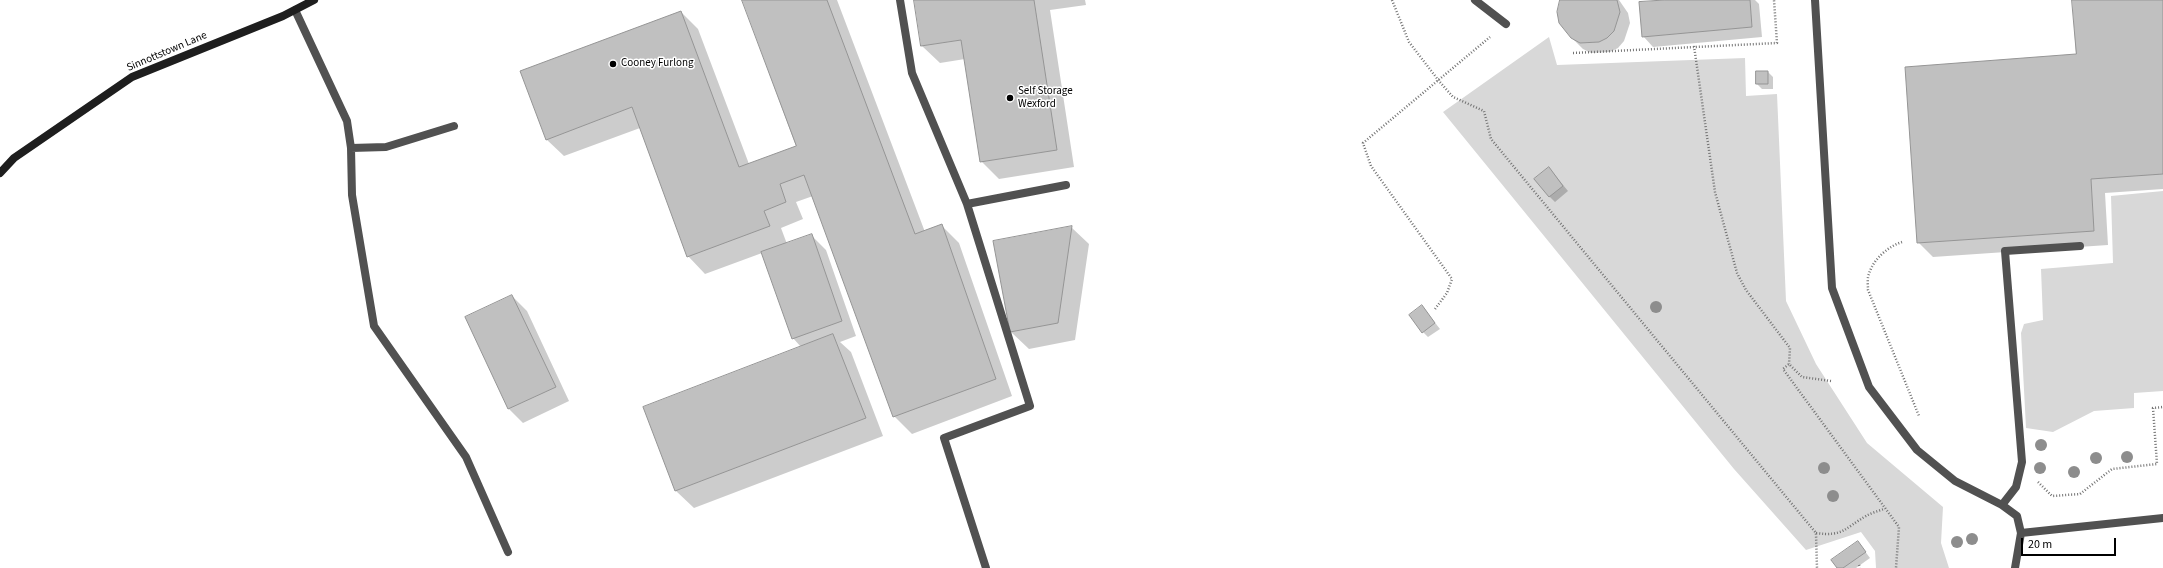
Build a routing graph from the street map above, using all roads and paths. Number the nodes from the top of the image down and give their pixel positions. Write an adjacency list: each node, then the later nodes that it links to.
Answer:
1 (314, 0): 7 (street, Sinnottstown Lane)
2 (900, 0): 16 (lane)
3 (1392, 0): 11 (path)
4 (1475, 0): 8 (lane)
5 (1774, 0): 9 (path)
6 (1815, 0): 25 (lane)
7 (295, 10): 13 (lane); 14 (street, Sinnottstown Lane)
8 (1506, 24): 11 (path)
9 (1694, 46): 10 (path); 20 (path)
10 (1573, 53)
11 (1439, 81): 19 (path); 28 (path)
12 (454, 126): 13 (lane)
13 (351, 148): 30 (lane)
14 (0, 173)
15 (1066, 185): 16 (lane)
16 (967, 204): 31 (lane)
17 (1902, 242): 23 (path)
18 (2080, 246): 24 (lane)
19 (1435, 309)
20 (1789, 364): 21 (path); 26 (path)
21 (1831, 381)
22 (2163, 407): 24 (path)
23 (1920, 418)
24 (2020, 468): 25 (lane)
25 (2002, 505): 29 (lane)
26 (1884, 509): 28 (path); 33 (path)
27 (2163, 518): 29 (lane)
28 (1816, 533): 32 (path)
29 (2021, 533): 34 (lane)
30 (508, 552)
31 (986, 568)
32 (1817, 568)
33 (1896, 568)
34 (2015, 568)

